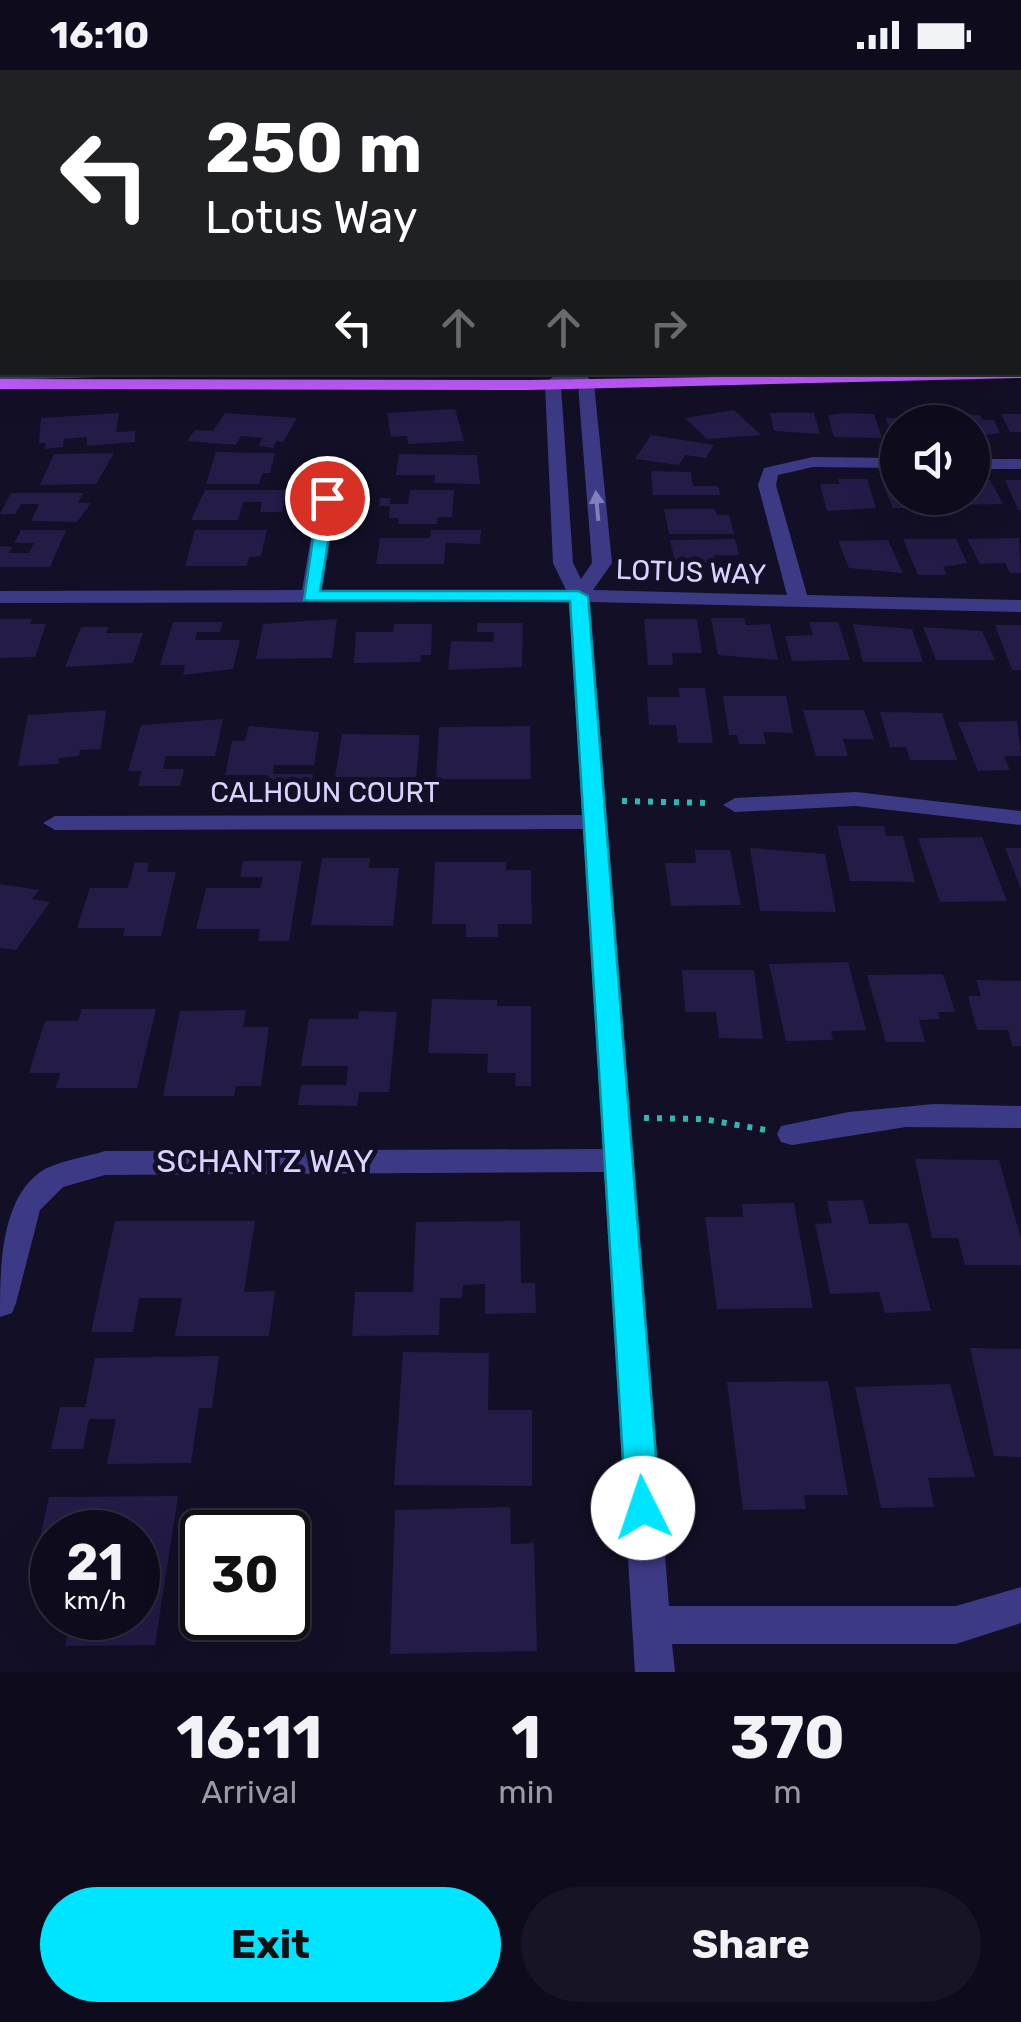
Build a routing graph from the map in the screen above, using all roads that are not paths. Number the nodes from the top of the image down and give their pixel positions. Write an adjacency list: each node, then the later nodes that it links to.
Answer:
1 (907, 375): 2 (main road)
2 (570, 378): 3 (main road); 10 (street); 10 (street, one-way to 2)
3 (0, 384)
4 (334, 461): 9 (street)
5 (880, 463): 11 (street)
6 (990, 464): 7 (street)
7 (1021, 464)
8 (0, 596): 9 (street, LOTUS WAY)
9 (310, 596): 10 (street, LOTUS WAY)
10 (578, 596): 11 (street, LOTUS WAY); 14 (street)
11 (799, 602): 12 (street, LOTUS WAY)
12 (1021, 606)
13 (735, 804): 15 (street)
14 (594, 811): 16 (street, CALHOUN COURT); 19 (street)
15 (1021, 818)
16 (56, 823)
17 (1021, 1117): 18 (street)
18 (792, 1134)
19 (618, 1160): 20 (street, SCHANTZ WAY); 22 (street)
20 (0, 1303)
21 (1021, 1605): 22 (street)
22 (651, 1625): 23 (street)
23 (655, 1672)

